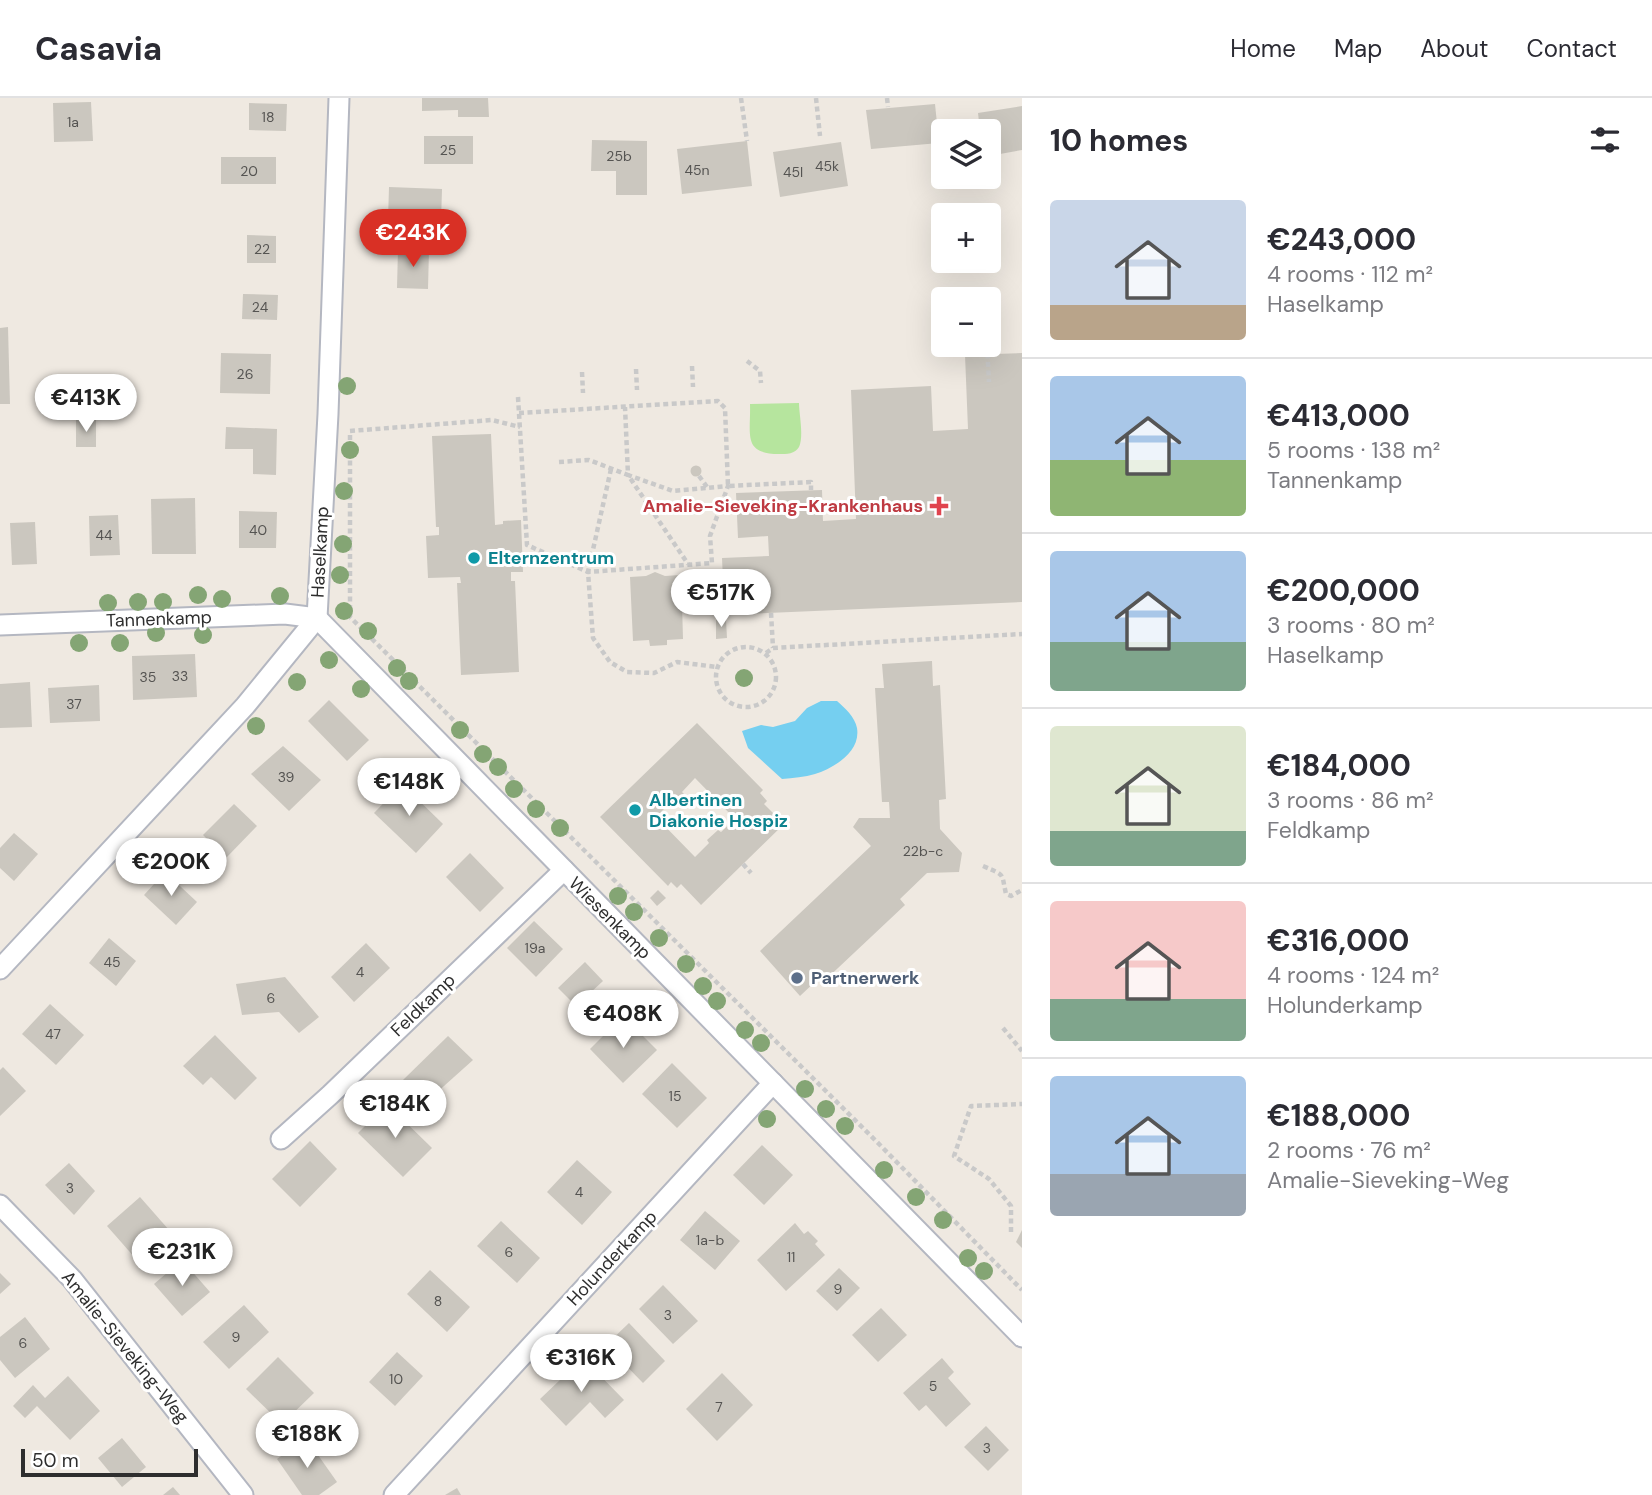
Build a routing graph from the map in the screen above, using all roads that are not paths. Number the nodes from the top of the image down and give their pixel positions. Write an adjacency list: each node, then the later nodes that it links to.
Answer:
1 (340, 98): 2 (street, Haselkamp)
2 (317, 618): 3 (street, Tannenkamp); 4 (street, Wiesenkamp); 5 (street, Haselkamp)
3 (0, 625)
4 (564, 870): 6 (street, Wiesenkamp); 7 (street, Feldkamp)
5 (0, 969)
6 (773, 1083): 9 (street, Wiesenkamp); 11 (street, Holunderkamp)
7 (281, 1139)
8 (0, 1205): 10 (street, Amalie-Sieveking-Weg)
9 (1022, 1337)
10 (243, 1495)
11 (394, 1495)

